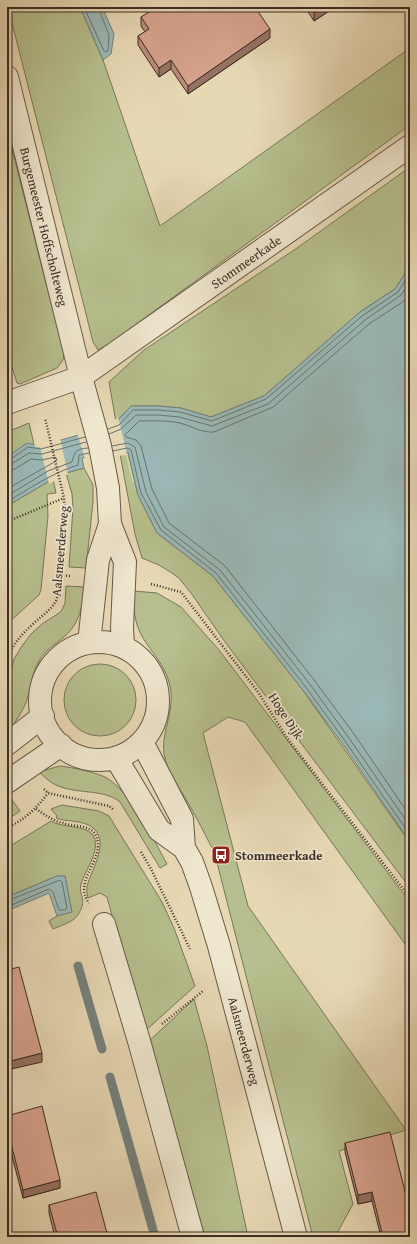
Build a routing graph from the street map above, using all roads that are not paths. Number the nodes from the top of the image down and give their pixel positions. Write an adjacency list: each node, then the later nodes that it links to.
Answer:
1 (7, 78): 3 (street, Burgemeester Hoffscholteweg)
2 (410, 146): 3 (street, Stommeerkade)
3 (84, 387): 4 (street, Stommeerkade); 5 (street)
4 (7, 403)
5 (110, 524): 6 (street); 7 (street)
6 (89, 643): 7 (street); 8 (street)
7 (123, 647): 9 (street)
8 (43, 716): 10 (street); 11 (street)
9 (142, 742): 12 (street); 14 (street, Aalsmeerderweg)
10 (7, 744)
11 (61, 745): 12 (street); 13 (street)
12 (116, 758): 14 (street, Aalsmeerderweg)
13 (7, 782)
14 (184, 848): 17 (street, Aalsmeerderweg)
15 (104, 924): 16 (street)
16 (193, 1237)
17 (296, 1237)

